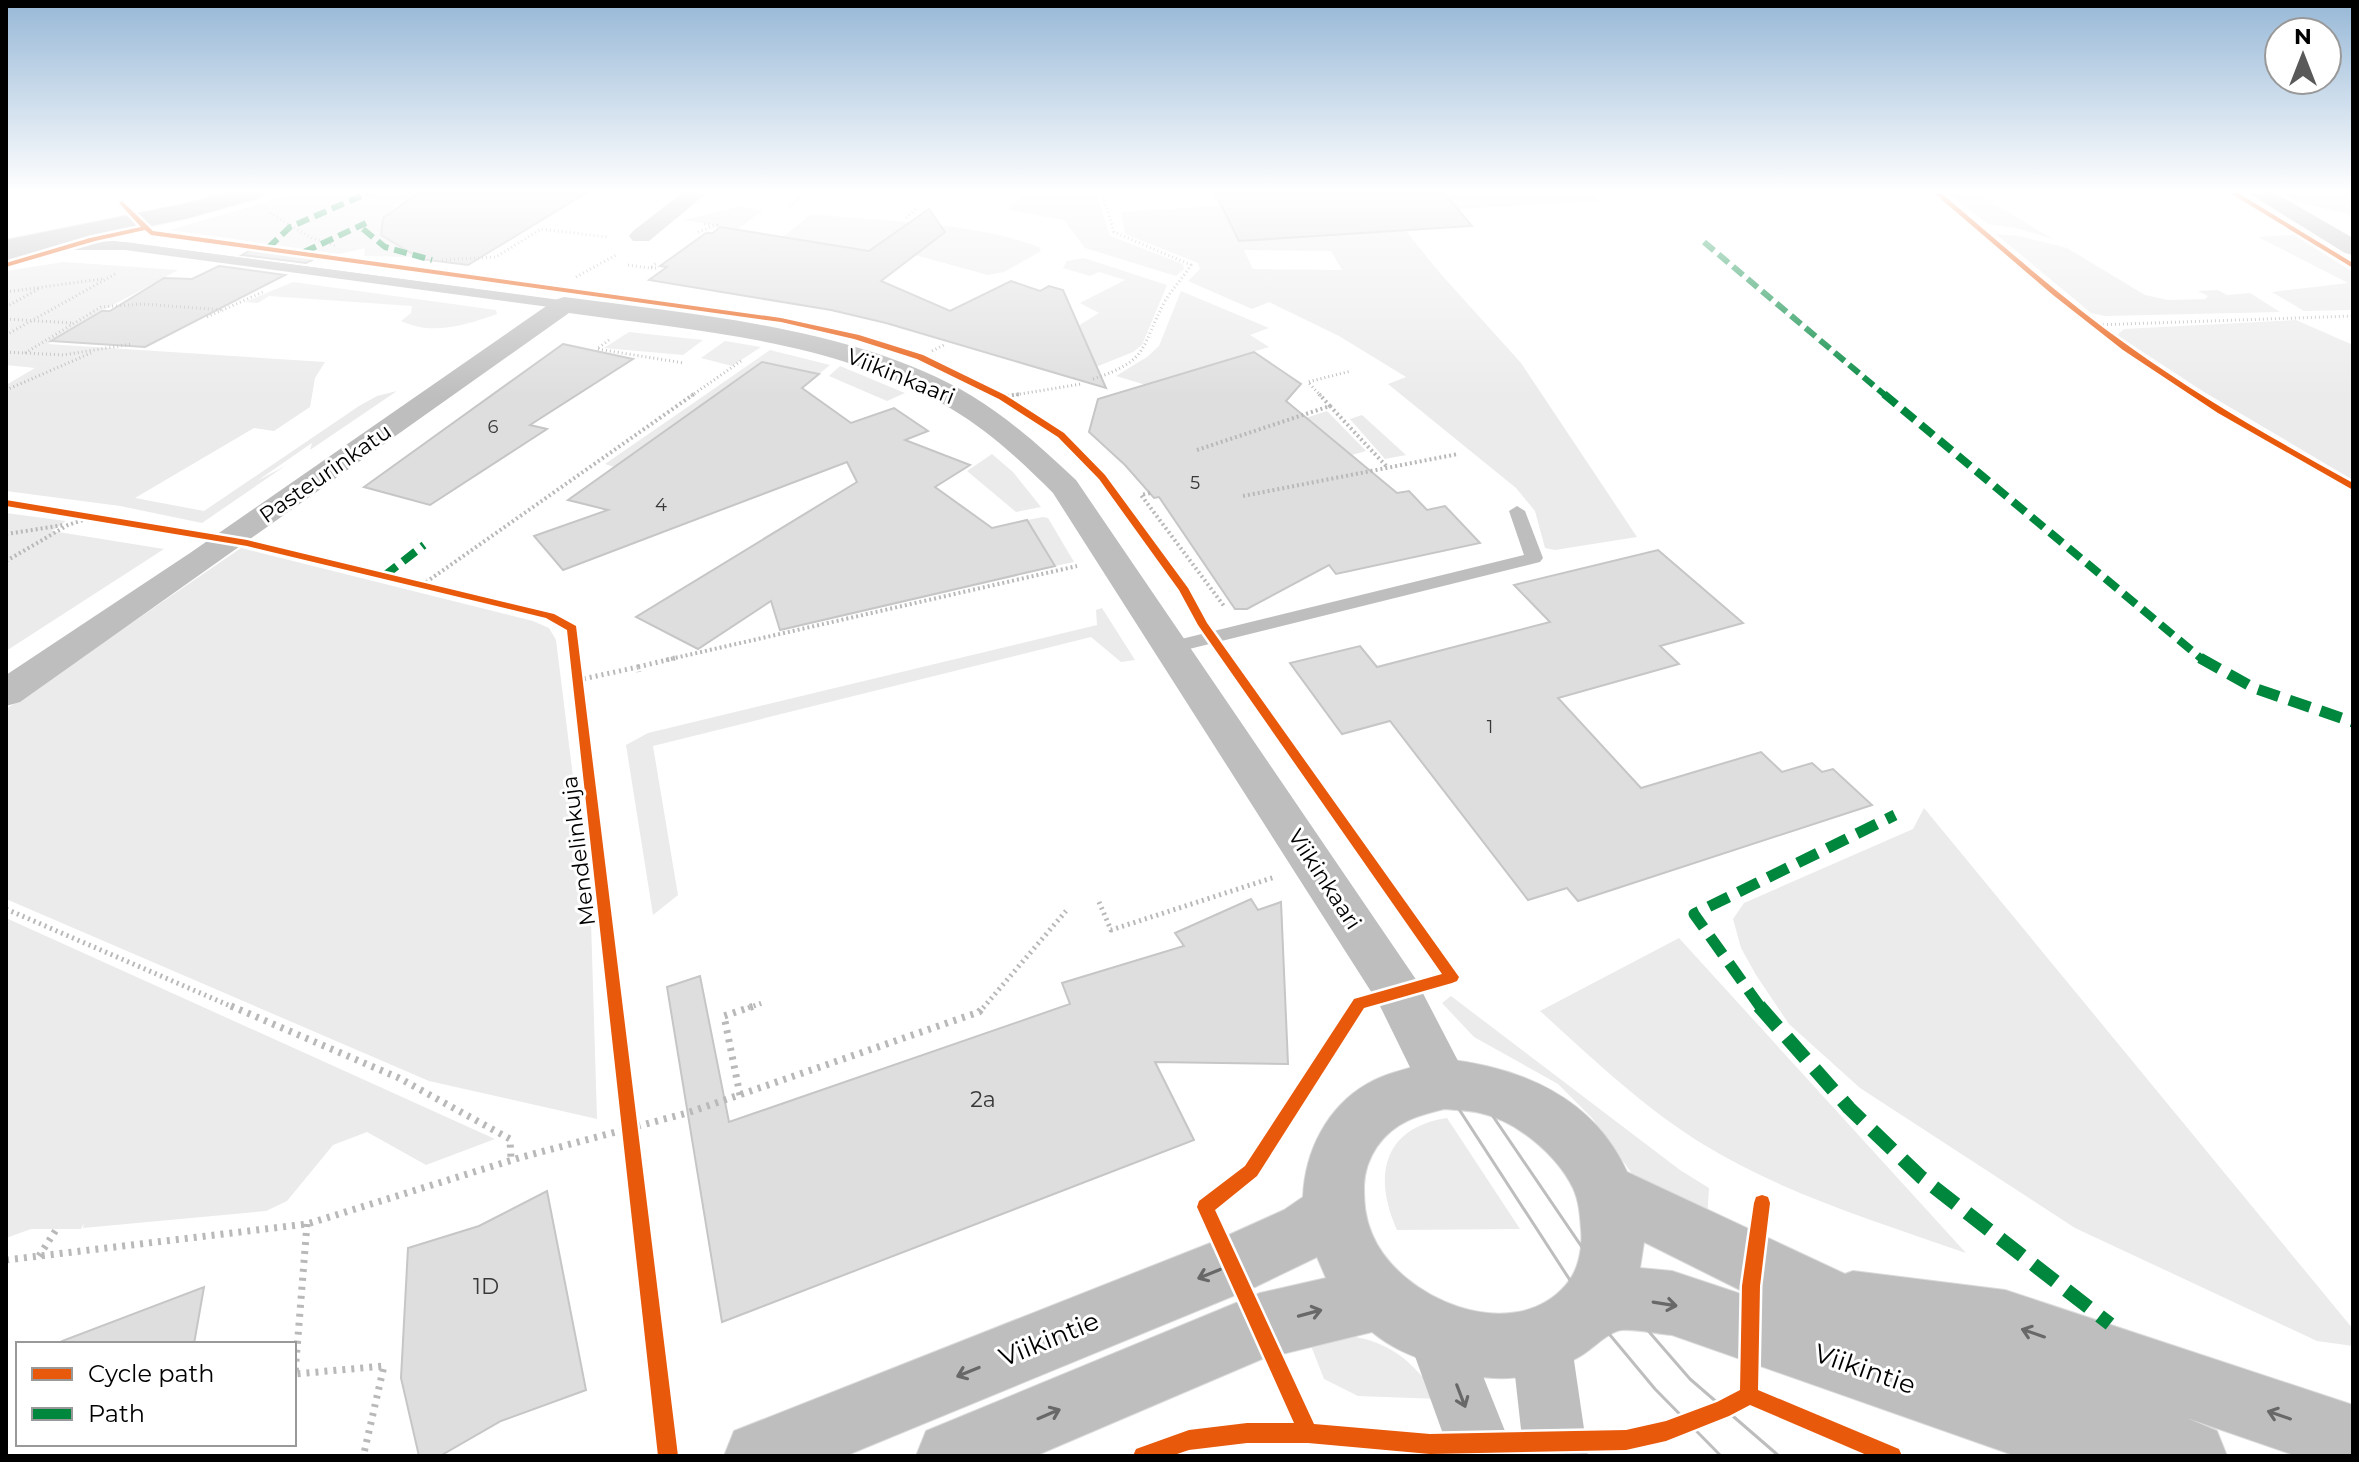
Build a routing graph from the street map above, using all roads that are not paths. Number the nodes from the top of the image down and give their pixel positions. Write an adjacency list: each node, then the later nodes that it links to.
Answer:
1 (279, 261): 2 (lane, Viikinkaari)
2 (571, 290): 4 (street, Viikinkaari); 5 (street, Pasteurinkatu)
3 (1517, 511): 4 (lane)
4 (1194, 636): 6 (street, Viikinkaari)
5 (6, 693)
6 (1444, 1084): 7 (main road); 8 (main road)
7 (1607, 1193): 10 (main road, Viikintie); 11 (main road)
8 (1332, 1212): 9 (main road); 14 (main road, Viikintie, one-way to 14)
9 (1378, 1298): 12 (main road); 15 (main road, one-way to 9)
10 (1827, 1299): 13 (main road, Viikintie, one-way to 10); 19 (main road, Viikintie)
11 (1566, 1325): 12 (main road); 17 (street); 18 (main road, Viikintie, one-way to 18)
12 (1438, 1337): 16 (street, one-way to 16)
13 (2353, 1440)
14 (759, 1456)
15 (951, 1456)
16 (1483, 1456)
17 (1556, 1456)
18 (2139, 1456)
19 (2192, 1456)

